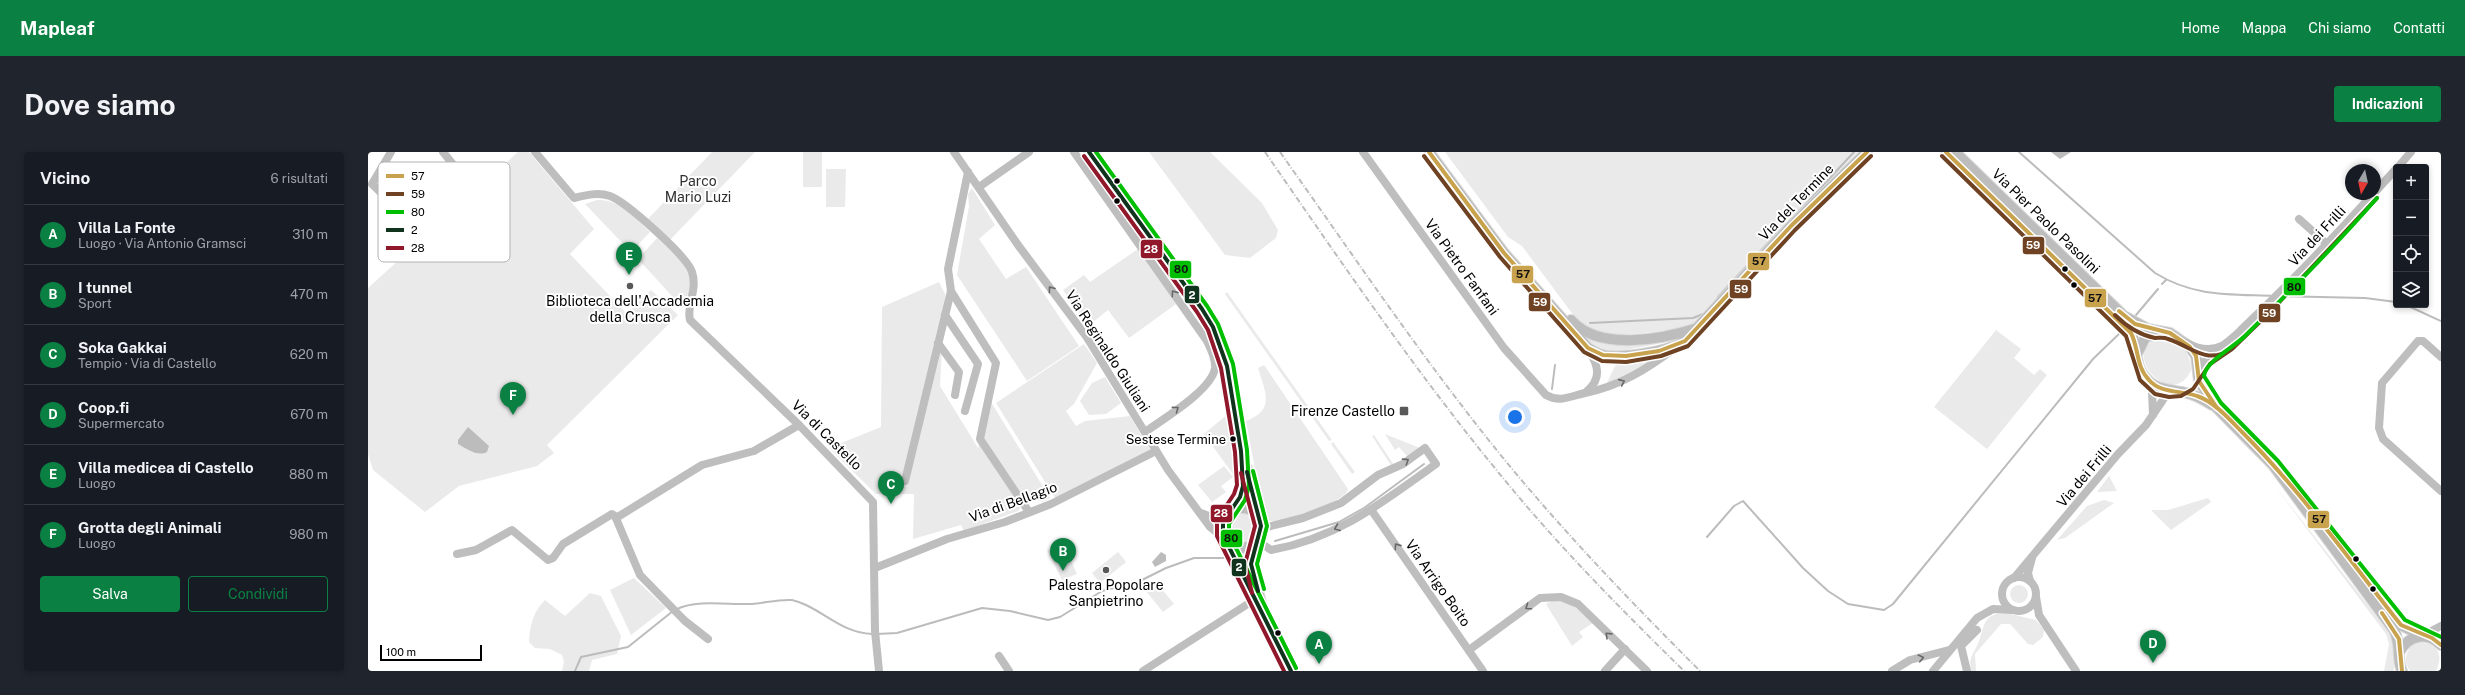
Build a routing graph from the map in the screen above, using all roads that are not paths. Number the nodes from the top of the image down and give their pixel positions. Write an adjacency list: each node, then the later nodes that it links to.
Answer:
1 (391, 152): 15 (street)
2 (443, 152): 16 (street)
3 (535, 152): 49 (street, Via di Castello)
4 (954, 152): 19 (street, Via Reginaldo Giuliani)
5 (1029, 152): 23 (street)
6 (1074, 152): 50 (street, one-way to 6)
7 (1089, 152): 18 (main road)
8 (1092, 152): 18 (main road)
9 (1363, 152): 44 (street, Via Pietro Fanfani)
10 (1429, 152): 27 (main road)
11 (1867, 152): 31 (main road, Via del Termine)
12 (1946, 152): 39 (main road, Via Pier Paolo Pasolini)
13 (1955, 152): 32 (main road, Via Pier Paolo Pasolini)
14 (2411, 152): 17 (street, Via dei Frilli)
15 (385, 162)
16 (451, 162)
17 (2400, 164)
18 (1102, 169): 52 (main road)
19 (968, 172): 23 (street, Via Reginaldo Giuliani); 29 (street)
20 (2393, 172): 22 (street, Via dei Frilli)
21 (378, 174): 24 (street)
22 (2381, 185)
23 (979, 187): 50 (street, Via Reginaldo Giuliani, one-way to 23)
24 (378, 190)
25 (2368, 200): 28 (street, Via dei Frilli)
26 (2299, 219): 28 (street)
27 (1482, 222): 33 (main road); 37 (main road)
28 (2327, 244): 36 (street, Via dei Frilli)
29 (951, 290): 30 (street); 57 (street)
30 (945, 315): 35 (street); 47 (street)
31 (1698, 328): 33 (main road); 38 (main road, Via del Termine)
32 (2158, 332): 34 (main road, Via Pier Paolo Pasolini); 39 (main road)
33 (1652, 338): 38 (street)
34 (2183, 340): 36 (street); 41 (main road, Via Pier Paolo Pasolini)
35 (938, 343): 45 (street); 53 (street)
36 (2227, 345): 41 (street, Via dei Frilli)
37 (1588, 348): 38 (main road); 44 (street)
38 (1664, 352): 44 (street, one-way to 38)
39 (2138, 352): 42 (main road, Via Pier Paolo Pasolini)
40 (2441, 357): 54 (street)
41 (2197, 372): 43 (main road); 46 (main road, Via Pier Paolo Pasolini)
42 (2149, 381): 43 (main road, Via Pier Paolo Pasolini); 48 (street)
43 (2172, 391): 46 (main road, Via Pier Paolo Pasolini); 48 (street, Via dei Frilli)
44 (1585, 393)
45 (955, 395)
46 (2216, 407): 61 (main road, Via Pier Paolo Pasolini)
47 (965, 411)
48 (2153, 417): 64 (street, Via dei Frilli)
49 (799, 425): 60 (street); 66 (street, Via di Castello)
50 (1144, 432): 51 (street, Via Reginaldo Giuliani)
51 (1156, 451): 55 (street, Via Reginaldo Giuliani); 57 (street, Via di Bellagio)
52 (1240, 451): 58 (main road); 59 (main road)
53 (905, 481)
54 (2441, 491)
55 (1199, 511): 58 (street); 63 (street, Via Reginaldo Giuliani)
56 (1372, 511): 62 (street, one-way to 62); 62 (street, one-way to 56); 82 (street, Via Arrigo Boito, one-way to 56)
57 (1029, 512): 66 (street, Via di Bellagio)
58 (1228, 514): 59 (main road); 63 (main road)
59 (1256, 515): 62 (main road)
60 (616, 518): 65 (street); 78 (street)
61 (2313, 518): 77 (main road, Via Pier Paolo Pasolini); 83 (main road, Via Pier Paolo Pasolini)
62 (1260, 535): 63 (main road); 73 (main road)
63 (1226, 540): 70 (main road)
64 (2035, 552): 67 (street, Via dei Frilli); 68 (street, Via dei Frilli)
65 (457, 554)
66 (875, 568): 85 (street, Via di Castello)
67 (2014, 578): 68 (street); 71 (street, Via dei Frilli)
68 (2030, 581): 69 (street, Via dei Frilli)
69 (2036, 595): 72 (street); 76 (street, Via dei Frilli)
70 (1254, 600): 73 (main road); 87 (street)
71 (2012, 610): 72 (street); 80 (street)
72 (2022, 611): 76 (street)
73 (1264, 614): 88 (main road)
74 (2441, 626): 77 (street)
75 (1978, 630): 94 (street)
76 (2048, 630): 95 (street)
77 (2422, 636): 79 (main road, Via Pier Paolo Pasolini); 83 (main road)
78 (708, 639)
79 (2441, 645)
80 (1951, 648): 92 (street, one-way to 80); 93 (street)
81 (1625, 649): 82 (street, one-way to 82); 90 (street); 91 (street)
82 (1468, 650): 89 (street, Via Arrigo Boito)
83 (2400, 652): 96 (main road, Via Pier Paolo Pasolini)
84 (999, 656): 86 (street)
85 (879, 671)
86 (1009, 671)
87 (1143, 671)
88 (1291, 671)
89 (1483, 671)
90 (1606, 671)
91 (1647, 671)
92 (1892, 671)
93 (1933, 671)
94 (1967, 671)
95 (2076, 671)
96 (2402, 671)

